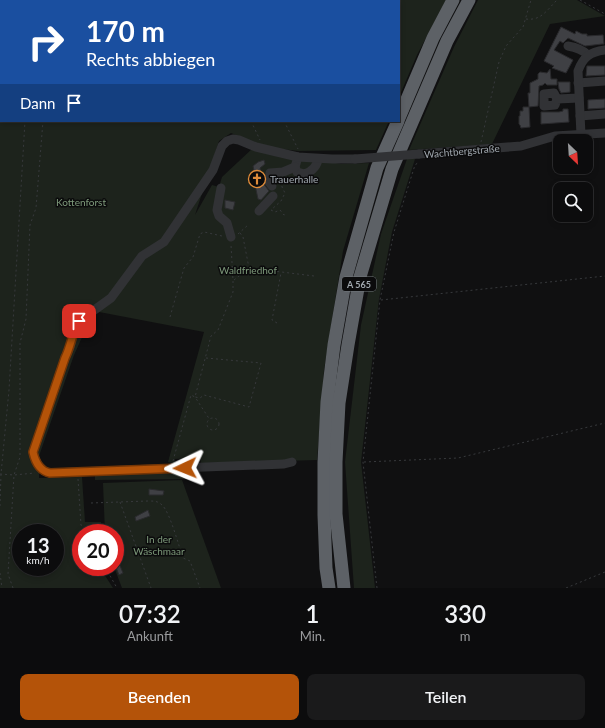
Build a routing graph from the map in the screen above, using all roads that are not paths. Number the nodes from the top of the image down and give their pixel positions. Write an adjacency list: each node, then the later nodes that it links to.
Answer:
1 (453, 0): 11 (highway)
2 (469, 0): 28 (highway, A 565)
3 (568, 46): 5 (street)
4 (605, 50): 5 (street)
5 (588, 55): 7 (street)
6 (605, 81): 7 (street)
7 (578, 83): 8 (street)
8 (578, 98): 9 (street); 12 (street)
9 (557, 99)
10 (605, 114): 12 (street)
11 (400, 116)
12 (580, 116): 15 (street)
13 (398, 122): 27 (highway, A 565)
14 (605, 133): 16 (street, Wachtbergstraße)
15 (581, 134)
16 (593, 134)
17 (553, 137): 19 (street, Wachtbergstraße, bridge)
18 (293, 156): 19 (street, Wachtbergstraße); 20 (street); 26 (street, Wachtbergstraße)
19 (318, 159): 20 (street)
20 (295, 167): 21 (street)
21 (272, 186)
22 (221, 188): 25 (street)
23 (274, 196): 24 (street)
24 (259, 211)
25 (231, 237)
26 (292, 462)
27 (329, 588)
28 (344, 588)

